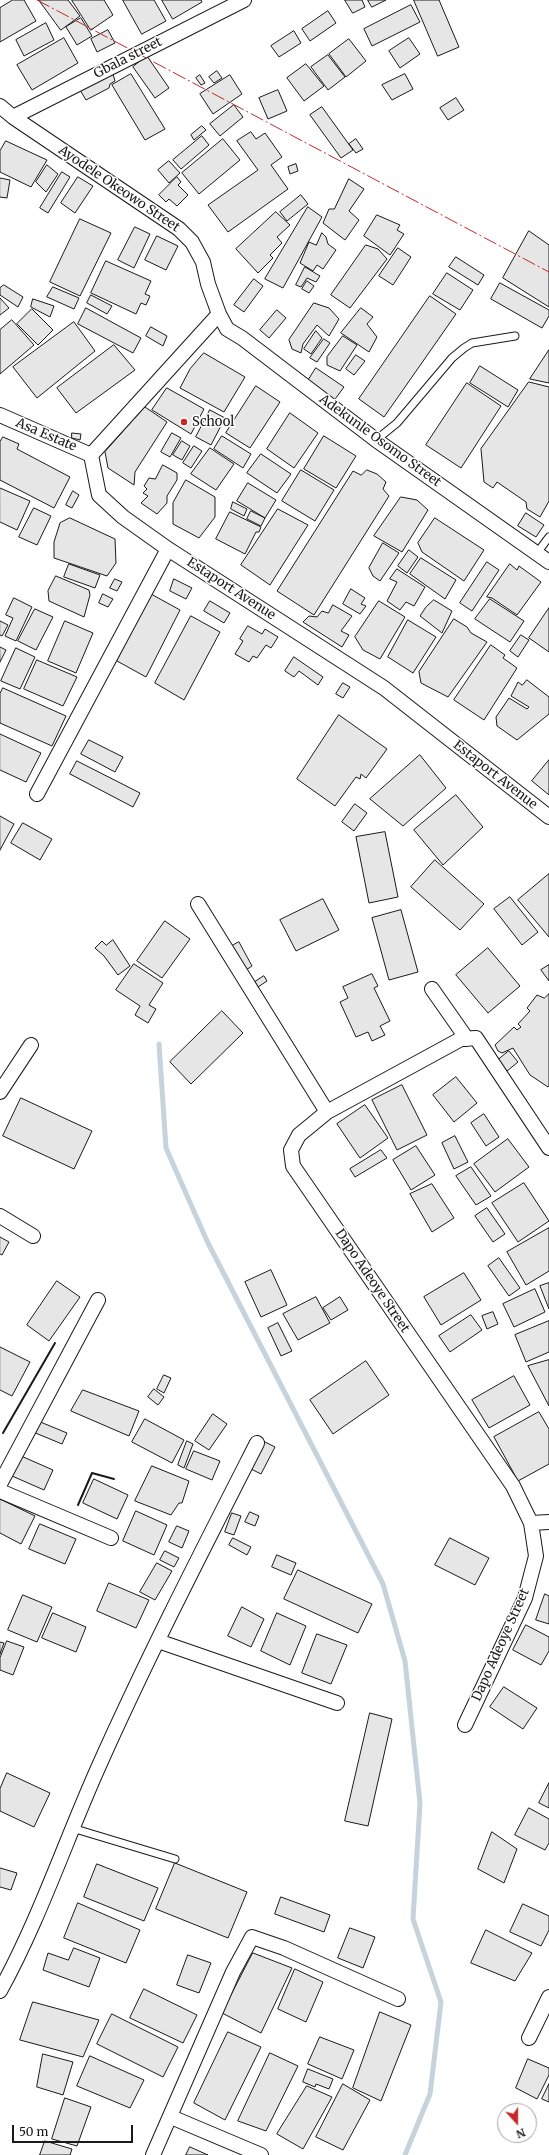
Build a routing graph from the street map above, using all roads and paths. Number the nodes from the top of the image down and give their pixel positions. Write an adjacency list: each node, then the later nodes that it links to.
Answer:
1 (244, 0): 3 (street, Gbala street)
2 (0, 106): 3 (street, Ayodele Okeowo Street)
3 (13, 117): 4 (street, Ayodele Okeowo Street)
4 (219, 314): 7 (street, Adekunle Osomo Street); 8 (street)
5 (515, 336): 7 (lane)
6 (2, 420): 8 (street, Asa Estate)
7 (376, 440): 11 (street, Adekunle Osomo Street)
8 (91, 455): 10 (street, Estaport Avenue)
9 (549, 537): 11 (lane)
10 (168, 549): 13 (street); 14 (street, Estaport Avenue)
11 (537, 553): 12 (street, Adekunle Osomo Street)
12 (549, 562)
13 (37, 794)
14 (549, 818)
15 (198, 904): 20 (street)
16 (432, 989): 17 (street)
17 (467, 1039): 20 (street, Dapo Adeoye Street); 21 (street)
18 (31, 1045): 19 (street)
19 (0, 1092)
20 (327, 1112): 29 (street, Dapo Adeoye Street)
21 (549, 1148)
22 (0, 1216): 23 (street)
23 (33, 1236)
24 (98, 1300): 26 (street)
25 (258, 1443): 31 (street)
26 (0, 1484)
27 (0, 1491): 30 (street)
28 (549, 1522): 29 (street)
29 (531, 1523): 33 (street, Dapo Adeoye Street)
30 (111, 1538)
31 (158, 1641): 32 (street); 34 (street)
32 (337, 1703)
33 (464, 1725)
34 (72, 1828): 35 (lane); 36 (street)
35 (175, 1859)
36 (0, 1991)
37 (549, 1998): 39 (street)
38 (398, 1999): 40 (street)
39 (529, 2038)
40 (171, 2117): 41 (street); 42 (street)
41 (153, 2155)
42 (261, 2155)

